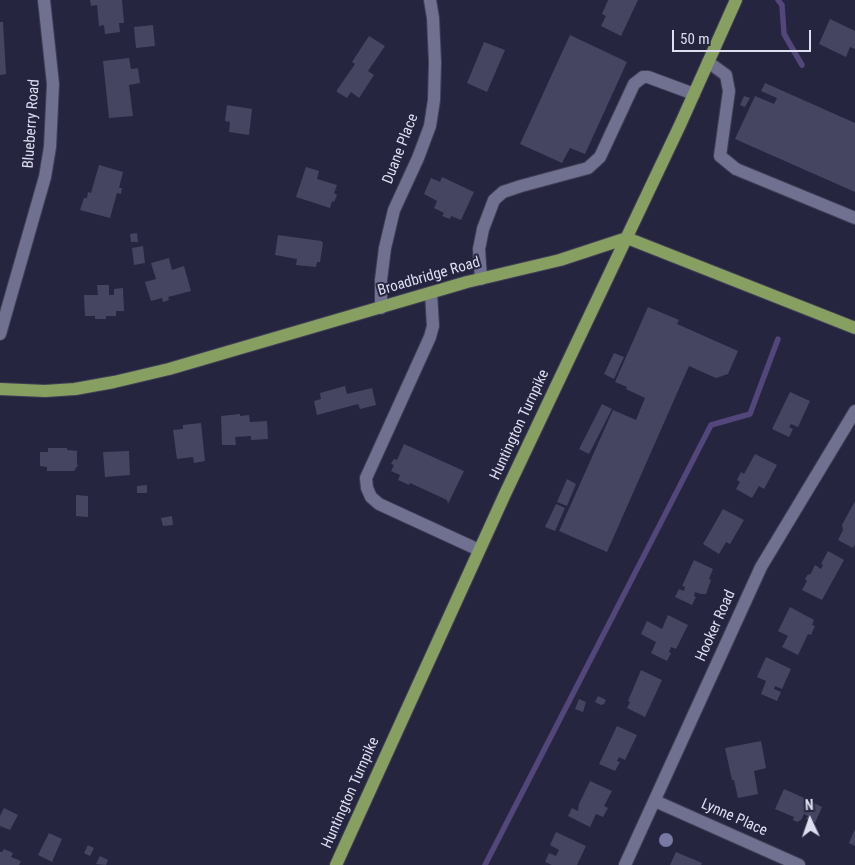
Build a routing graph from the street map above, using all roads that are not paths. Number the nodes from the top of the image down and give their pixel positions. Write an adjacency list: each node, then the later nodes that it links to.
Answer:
1 (44, 0): 12 (street, Blueberry Road)
2 (430, 0): 10 (street, Duane Place)
3 (736, 0): 4 (main road, Huntington Turnpike)
4 (708, 62): 5 (main road, Huntington Turnpike); 6 (street)
5 (694, 94): 7 (main road, Huntington Turnpike); 8 (street)
6 (855, 218)
7 (627, 238): 8 (main road, Broadbridge Road); 11 (main road); 15 (main road, Huntington Turnpike)
8 (481, 279): 9 (main road, Broadbridge Road)
9 (431, 293): 10 (main road, Broadbridge Road); 15 (street)
10 (381, 308): 13 (main road, Broadbridge Road)
11 (855, 328)
12 (0, 334)
13 (0, 389)
14 (855, 411): 16 (street, Hooker Road)
15 (479, 550): 17 (main road, Huntington Turnpike)
16 (655, 801): 18 (street, Hooker Road); 19 (street, Lynne Place)
17 (336, 865)
18 (625, 865)
19 (799, 865)

